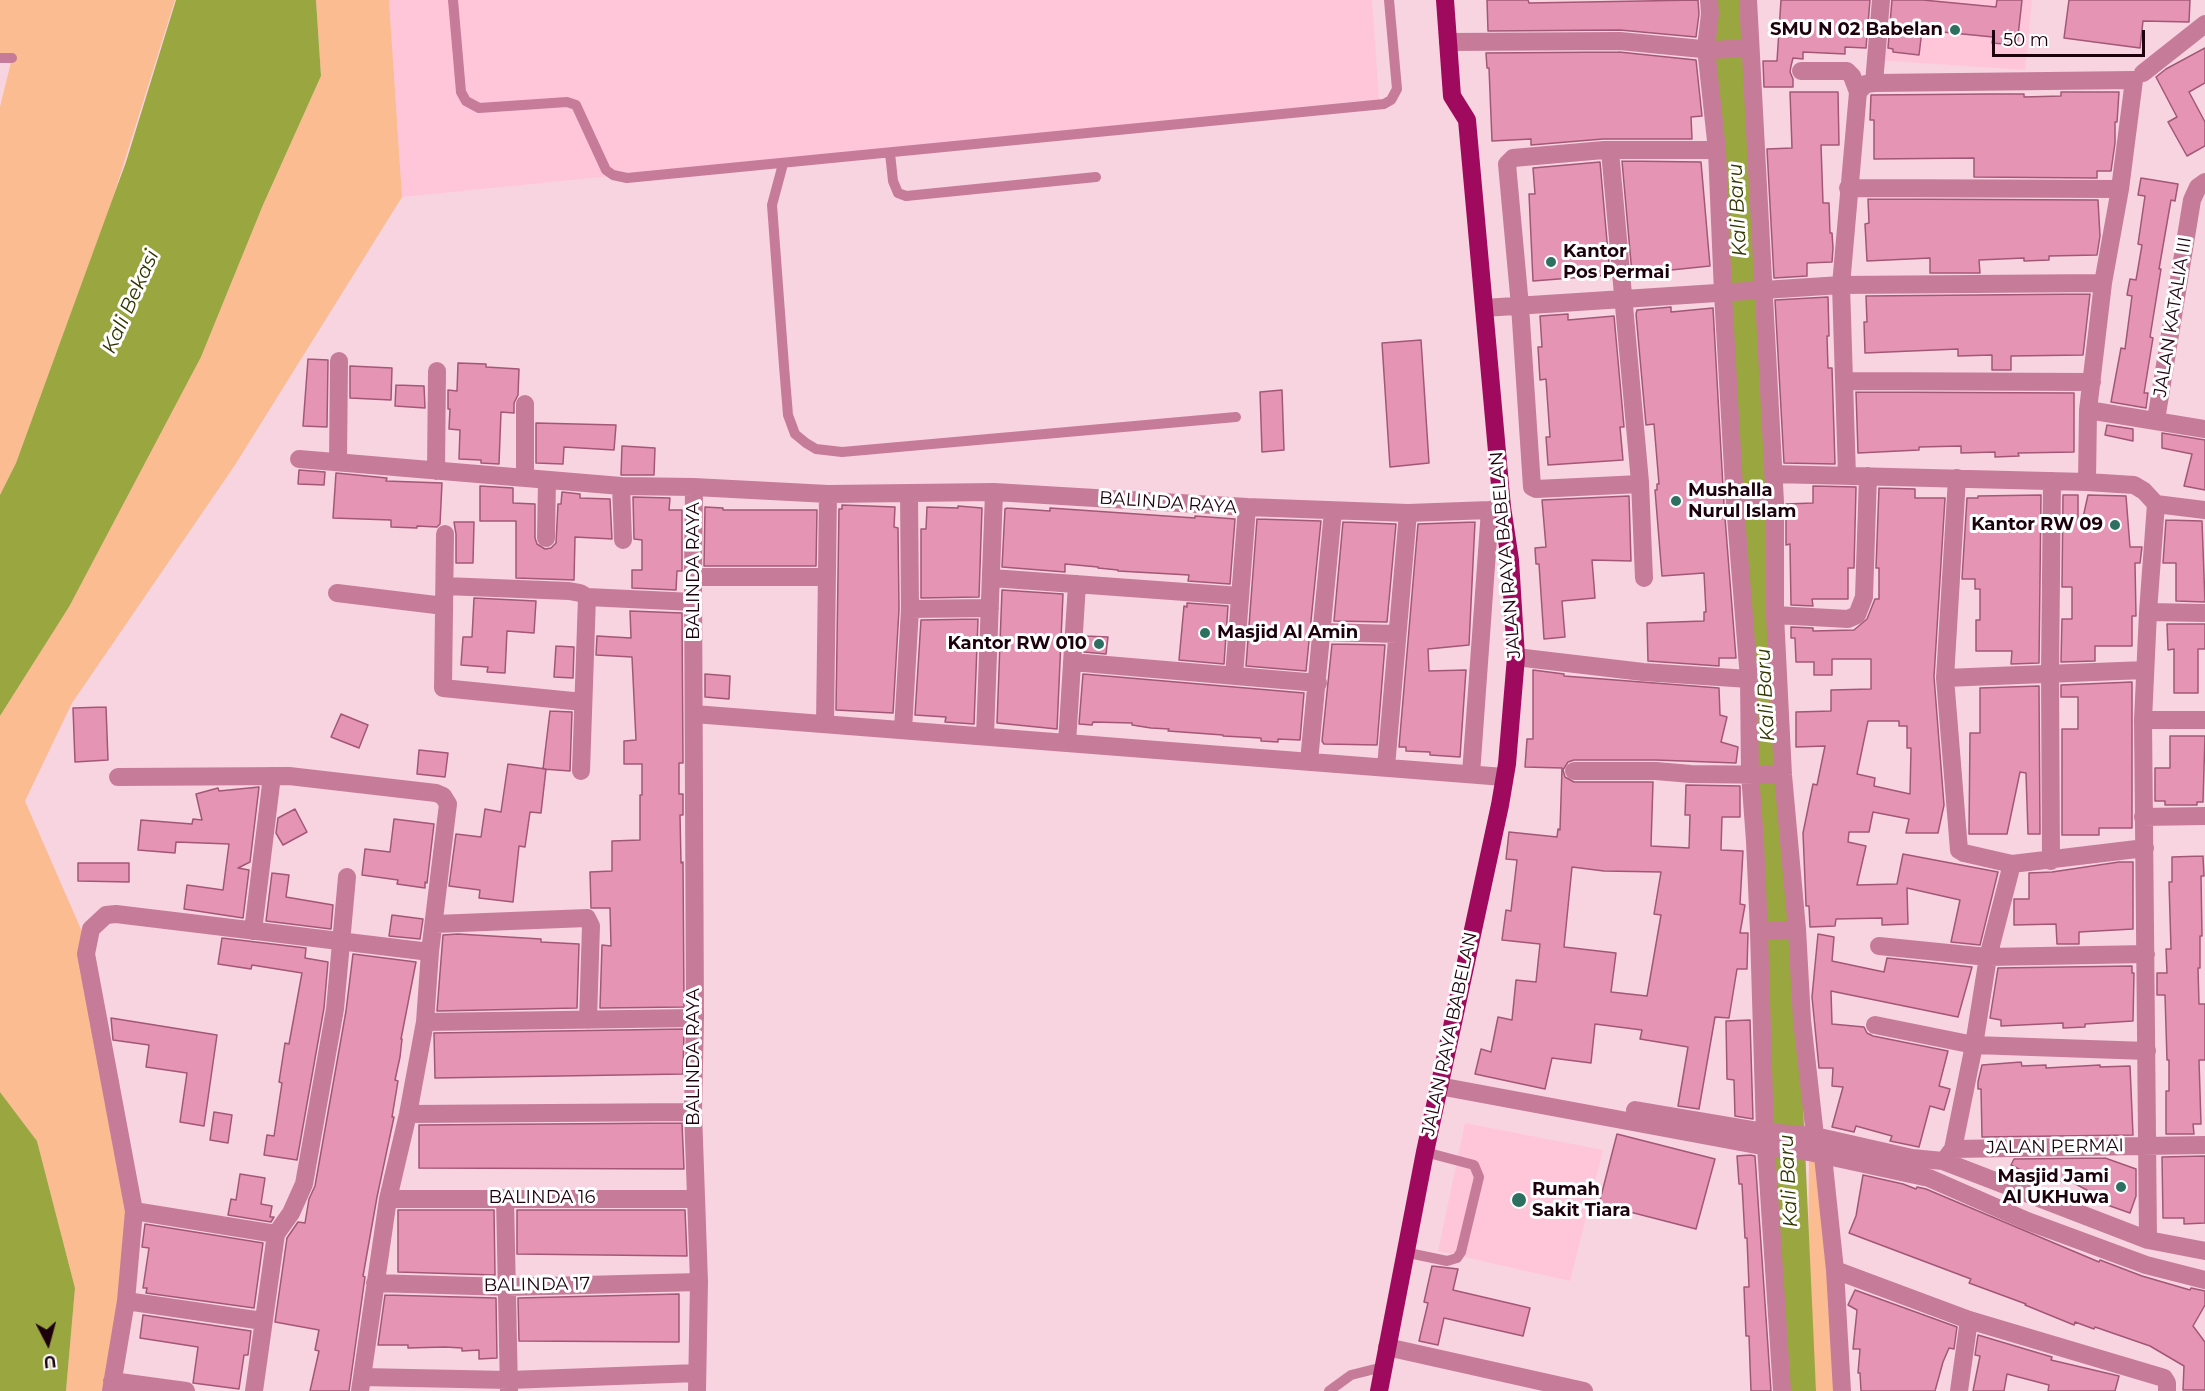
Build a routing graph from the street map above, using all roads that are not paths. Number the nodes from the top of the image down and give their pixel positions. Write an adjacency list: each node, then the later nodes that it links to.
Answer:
1 (453, 0): 19 (lane)
2 (1389, 0): 18 (lane)
3 (1445, 0): 8 (main road, JALAN RAYA BABELAN)
4 (1709, 0): 10 (street)
5 (1748, 0): 9 (street)
6 (1881, 0): 15 (street)
7 (2205, 24): 14 (street)
8 (1448, 42): 10 (street); 30 (main road, JALAN RAYA BABELAN)
9 (1746, 48): 10 (street); 26 (street)
10 (1709, 49): 16 (street)
11 (0, 58): 12 (lane)
12 (12, 58)
13 (1801, 71): 15 (street)
14 (2143, 73)
15 (1866, 87): 22 (street); 23 (street)
16 (1717, 150): 17 (street); 27 (street)
17 (1610, 151): 28 (street); 29 (street)
18 (890, 153): 19 (lane); 20 (lane)
19 (783, 164): 37 (lane)
20 (1095, 177)
21 (2205, 182): 38 (street, JALAN KATALIA III)
22 (1848, 188): 23 (street); 25 (street)
23 (2120, 189): 24 (street)
24 (2103, 283): 25 (street); 34 (street)
25 (1841, 285): 26 (street); 33 (street)
26 (1760, 289): 27 (street); 43 (street)
27 (1726, 292): 28 (street); 58 (street)
28 (1624, 301): 29 (street); 51 (street)
29 (1520, 306): 30 (street); 51 (street)
30 (1484, 309): 61 (main road, JALAN RAYA BABELAN)
31 (339, 361): 41 (street)
32 (437, 371): 42 (street)
33 (1845, 381): 34 (street); 44 (street)
34 (2092, 382): 36 (street)
35 (525, 404): 46 (street)
36 (2088, 410): 38 (street); 50 (street)
37 (1236, 417)
38 (2156, 420): 39 (street)
39 (2205, 429)
40 (299, 459): 41 (street)
41 (338, 462): 42 (street)
42 (436, 471): 46 (street)
43 (1773, 474): 44 (street); 57 (street)
44 (1847, 476): 45 (street)
45 (1868, 476): 47 (street); 83 (street)
46 (525, 478): 48 (street)
47 (1957, 478): 49 (street); 91 (street)
48 (547, 480): 52 (street); 66 (street)
49 (2052, 481): 50 (street); 89 (street)
50 (2087, 482): 59 (street)
51 (1640, 484): 71 (street)
52 (621, 486): 53 (street); 67 (street)
53 (694, 488): 56 (street, BALINDA RAYA); 68 (street, BALINDA RAYA)
54 (994, 492): 55 (street, BALINDA RAYA); 60 (street, BALINDA RAYA); 70 (street)
55 (909, 493): 56 (street, BALINDA RAYA); 80 (street)
56 (828, 494): 69 (street)
57 (1772, 502): 58 (street); 83 (street)
58 (1739, 504): 92 (street)
59 (2156, 504): 62 (street); 81 (street)
60 (1247, 507): 63 (street, BALINDA RAYA); 75 (street)
61 (1496, 508): 64 (street, BALINDA RAYA); 86 (main road, JALAN RAYA BABELAN); 106 (street)
62 (2205, 510)
63 (1333, 511): 64 (street, BALINDA RAYA); 84 (street)
64 (1408, 513): 85 (street)
65 (445, 534): 73 (street)
66 (546, 538)
67 (623, 540)
68 (693, 577): 69 (street); 77 (street, BALINDA RAYA)
69 (827, 577): 98 (street)
70 (992, 578): 72 (street); 79 (street)
71 (1644, 578)
72 (1077, 584): 75 (street); 87 (street)
73 (446, 586): 76 (street); 78 (street)
74 (337, 593): 78 (street)
75 (1240, 596): 90 (street)
76 (587, 597): 77 (street); 94 (street)
77 (693, 602): 95 (street, BALINDA RAYA)
78 (444, 606): 94 (street)
79 (990, 608): 80 (street); 100 (street)
80 (910, 609): 99 (street)
81 (2148, 612): 82 (street); 88 (street)
82 (2205, 613)
83 (1775, 615): 108 (street)
84 (1322, 632): 85 (street); 93 (street)
85 (1397, 634): 103 (street)
86 (1516, 657): 92 (street); 111 (main road, JALAN RAYA BABELAN)
87 (1072, 662): 90 (street); 101 (street)
88 (2145, 670): 89 (street); 96 (street)
89 (2050, 674): 91 (street); 115 (street)
90 (1234, 676): 93 (street)
91 (1945, 678): 116 (street)
92 (1749, 679): 107 (street)
93 (1318, 682): 102 (street)
94 (583, 702): 104 (street)
95 (694, 714): 98 (street); 127 (street, BALINDA RAYA)
96 (2143, 720): 97 (street); 113 (street)
97 (2205, 720)
98 (825, 724): 99 (street)
99 (903, 730): 100 (street)
100 (985, 736): 101 (street)
101 (1067, 743): 102 (street)
102 (1309, 761): 103 (street)
103 (1386, 767): 106 (street)
104 (581, 771)
105 (1574, 771): 107 (street)
106 (1471, 774): 111 (street)
107 (1754, 774): 108 (street); 121 (street)
108 (1781, 775): 119 (street)
109 (272, 776): 110 (street); 118 (street); 120 (street)
110 (118, 777)
111 (1504, 777): 133 (main road, JALAN RAYA BABELAN)
112 (2205, 816): 113 (street)
113 (2143, 817): 114 (street)
114 (2145, 848): 115 (street); 125 (street)
115 (2050, 861): 116 (street)
116 (2012, 864): 126 (street)
117 (347, 877): 122 (street)
118 (435, 924): 124 (street); 128 (street)
119 (1794, 930): 121 (street); 137 (street)
120 (253, 932): 122 (street); 146 (street)
121 (1763, 932): 136 (street)
122 (340, 943): 124 (street); 147 (street)
123 (1879, 946): 126 (street)
124 (430, 952): 129 (street)
125 (2146, 954): 126 (street); 132 (street)
126 (1988, 957): 131 (street)
127 (695, 1018): 128 (street); 134 (street, BALINDA RAYA)
128 (588, 1020): 129 (street)
129 (425, 1022): 135 (street)
130 (1875, 1025): 131 (street)
131 (1974, 1046): 132 (street); 141 (street)
132 (2147, 1051): 139 (street)
133 (1440, 1081): 136 (street); 140 (main road, JALAN RAYA BABELAN)
134 (693, 1112): 135 (street); 145 (street, BALINDA RAYA)
135 (408, 1114): 144 (street)
136 (1771, 1140): 137 (street); 170 (street)
137 (1814, 1145): 141 (street, JALAN PERMAI); 142 (street); 151 (street)
138 (2205, 1145): 139 (street, JALAN PERMAI)
139 (2147, 1146): 141 (street, JALAN PERMAI); 148 (street)
140 (1425, 1152): 150 (main road, JALAN RAYA BABELAN); 150 (lane)
141 (1948, 1155): 142 (street); 148 (street)
142 (1929, 1178): 152 (street)
143 (505, 1198): 144 (street, BALINDA 16); 145 (street, BALINDA 16); 155 (street)
144 (388, 1199): 154 (street)
145 (696, 1199): 153 (street, BALINDA RAYA)
146 (134, 1211): 147 (street); 156 (street)
147 (276, 1234): 158 (street)
148 (2148, 1240): 149 (street)
149 (2205, 1251)
150 (1404, 1252): 159 (main road, JALAN RAYA BABELAN)
151 (1835, 1270): 157 (street); 171 (street)
152 (2205, 1280)
153 (699, 1282): 155 (street, BALINDA 17); 161 (street, BALINDA RAYA)
154 (375, 1283): 155 (street, BALINDA 17); 162 (street)
155 (507, 1287): 163 (street)
156 (126, 1301): 158 (street); 164 (street)
157 (1969, 1320): 172 (street); 173 (street)
158 (263, 1321): 167 (street)
159 (1387, 1347): 160 (main road, JALAN RAYA BABELAN); 165 (street)
160 (1383, 1367): 168 (lane); 169 (main road, JALAN RAYA BABELAN)
161 (697, 1382): 163 (street)
162 (361, 1384): 163 (street)
163 (509, 1385)
164 (112, 1386): 166 (street)
165 (1574, 1390)
166 (186, 1391)
167 (254, 1391)
168 (1329, 1391)
169 (1379, 1391)
170 (1782, 1391)
171 (1842, 1391)
172 (1959, 1391)
173 (2167, 1391)

